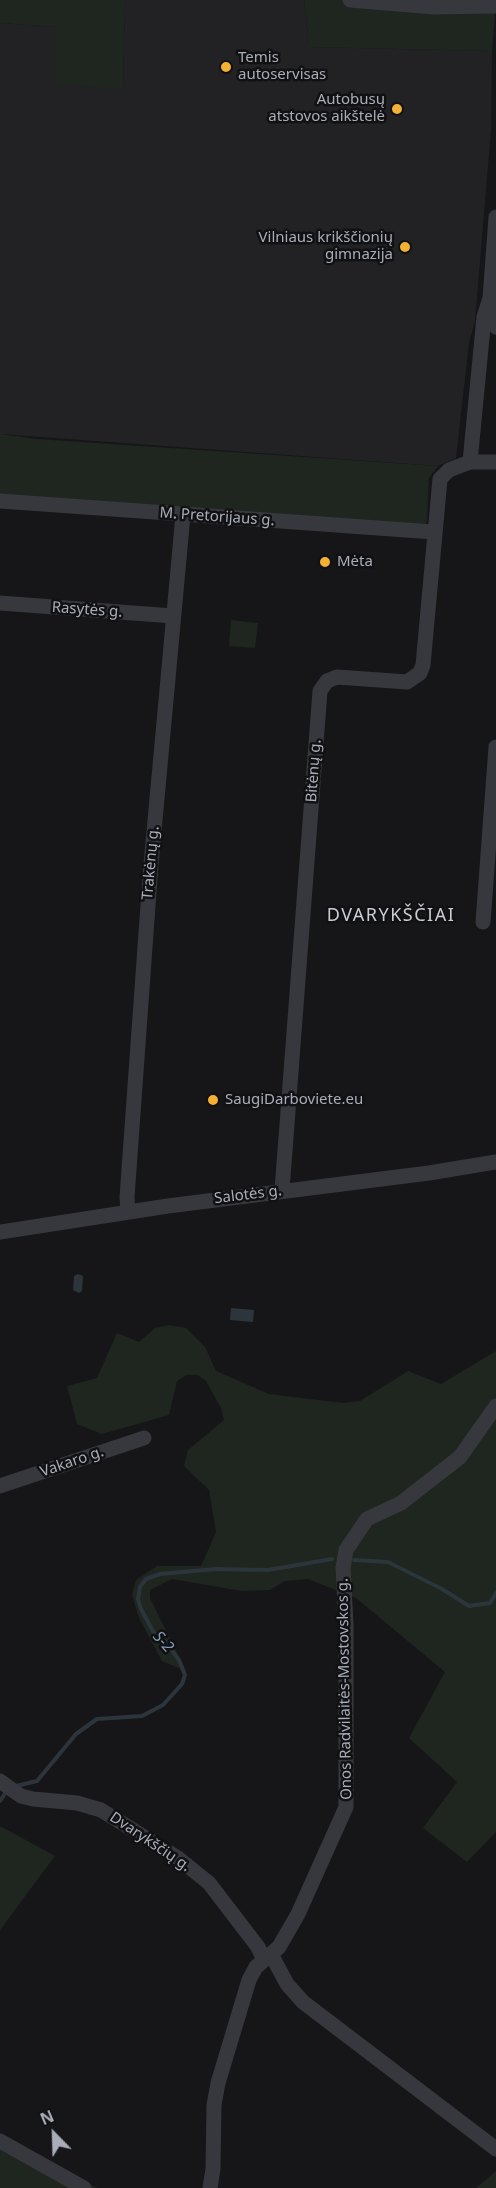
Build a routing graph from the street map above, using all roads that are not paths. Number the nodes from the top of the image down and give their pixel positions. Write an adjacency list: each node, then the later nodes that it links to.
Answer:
1 (350, 0): 2 (street)
2 (496, 6)
3 (496, 217): 4 (street)
4 (490, 298): 5 (street); 6 (street)
5 (496, 327)
6 (470, 462): 7 (street, Bitėnų g.); 10 (street, Bitėnų g.)
7 (496, 462)
8 (0, 501): 9 (street, M. Pretorijaus g.)
9 (183, 515): 10 (street, M. Pretorijaus g.); 12 (street, Trakėnų g.)
10 (434, 532): 16 (street, Bitėnų g.)
11 (0, 603): 12 (street, Rasytės g.)
12 (173, 616): 17 (street, Trakėnų g.)
13 (496, 747): 14 (street)
14 (483, 922)
15 (496, 1162): 16 (street, Salotės g.)
16 (282, 1190): 17 (street, Salotės g.)
17 (128, 1212): 18 (street, Salotės g.)
18 (0, 1232)
19 (496, 1406): 23 (street, Onos Radvilaitės-Mostovskos g.)
20 (144, 1438): 21 (street, Vakaro g.)
21 (0, 1486)
22 (0, 1781): 23 (street, Dvarykščių g.)
23 (268, 1958): 25 (street, Dvarykščių g.); 27 (street, Onos Radvilaitės-Mostovskos g.)
24 (0, 2141): 26 (street)
25 (496, 2149)
26 (84, 2188)
27 (210, 2188)

